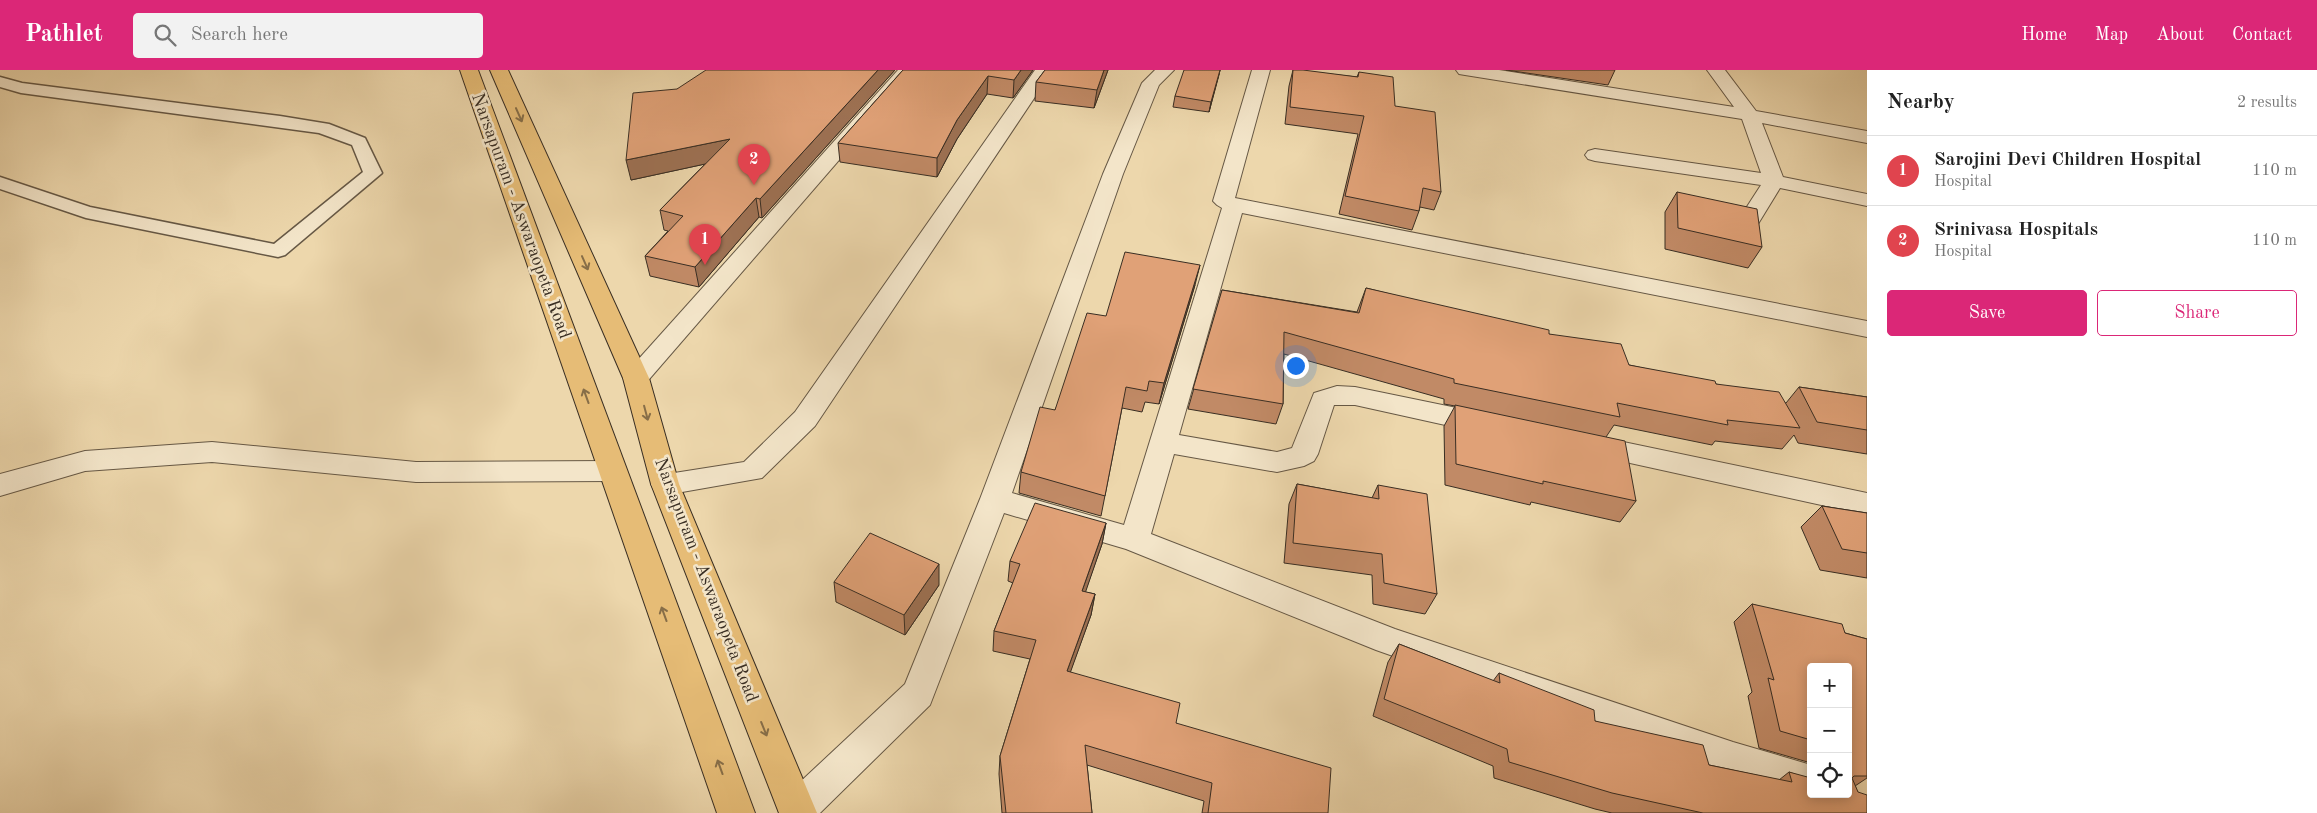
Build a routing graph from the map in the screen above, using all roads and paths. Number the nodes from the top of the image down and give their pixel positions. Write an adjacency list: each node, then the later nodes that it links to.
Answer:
1 (469, 70): 23 (main road, Narsapuram - Aswaraopeta Road, one-way to 1)
2 (499, 70): 19 (main road, Narsapuram - Aswaraopeta Road, one-way to 19)
3 (908, 70): 19 (street)
4 (1044, 70): 24 (street)
5 (1165, 70): 26 (street)
6 (1261, 70): 16 (street)
7 (1465, 70): 10 (street)
8 (1716, 70): 10 (street)
9 (0, 82): 14 (lane)
10 (1750, 115): 11 (street); 13 (street)
11 (1867, 137)
12 (1596, 155): 13 (street)
13 (1774, 181): 15 (street); 17 (street)
14 (0, 183)
15 (1867, 200)
16 (1234, 205): 18 (street); 22 (street)
17 (1750, 219)
18 (1867, 329)
19 (636, 378): 24 (main road, Narsapuram - Aswaraopeta Road, one-way to 24)
20 (1515, 430): 22 (street)
21 (1564, 440): 27 (street)
22 (1163, 442): 28 (street)
23 (613, 471): 25 (street); 31 (main road, Narsapuram - Aswaraopeta Road, one-way to 23)
24 (665, 484): 30 (main road, Narsapuram - Aswaraopeta Road, one-way to 30)
25 (0, 485)
26 (995, 499): 28 (street); 30 (street)
27 (1867, 504)
28 (1134, 540): 29 (street)
29 (1807, 781)
30 (798, 812)
31 (736, 813)

